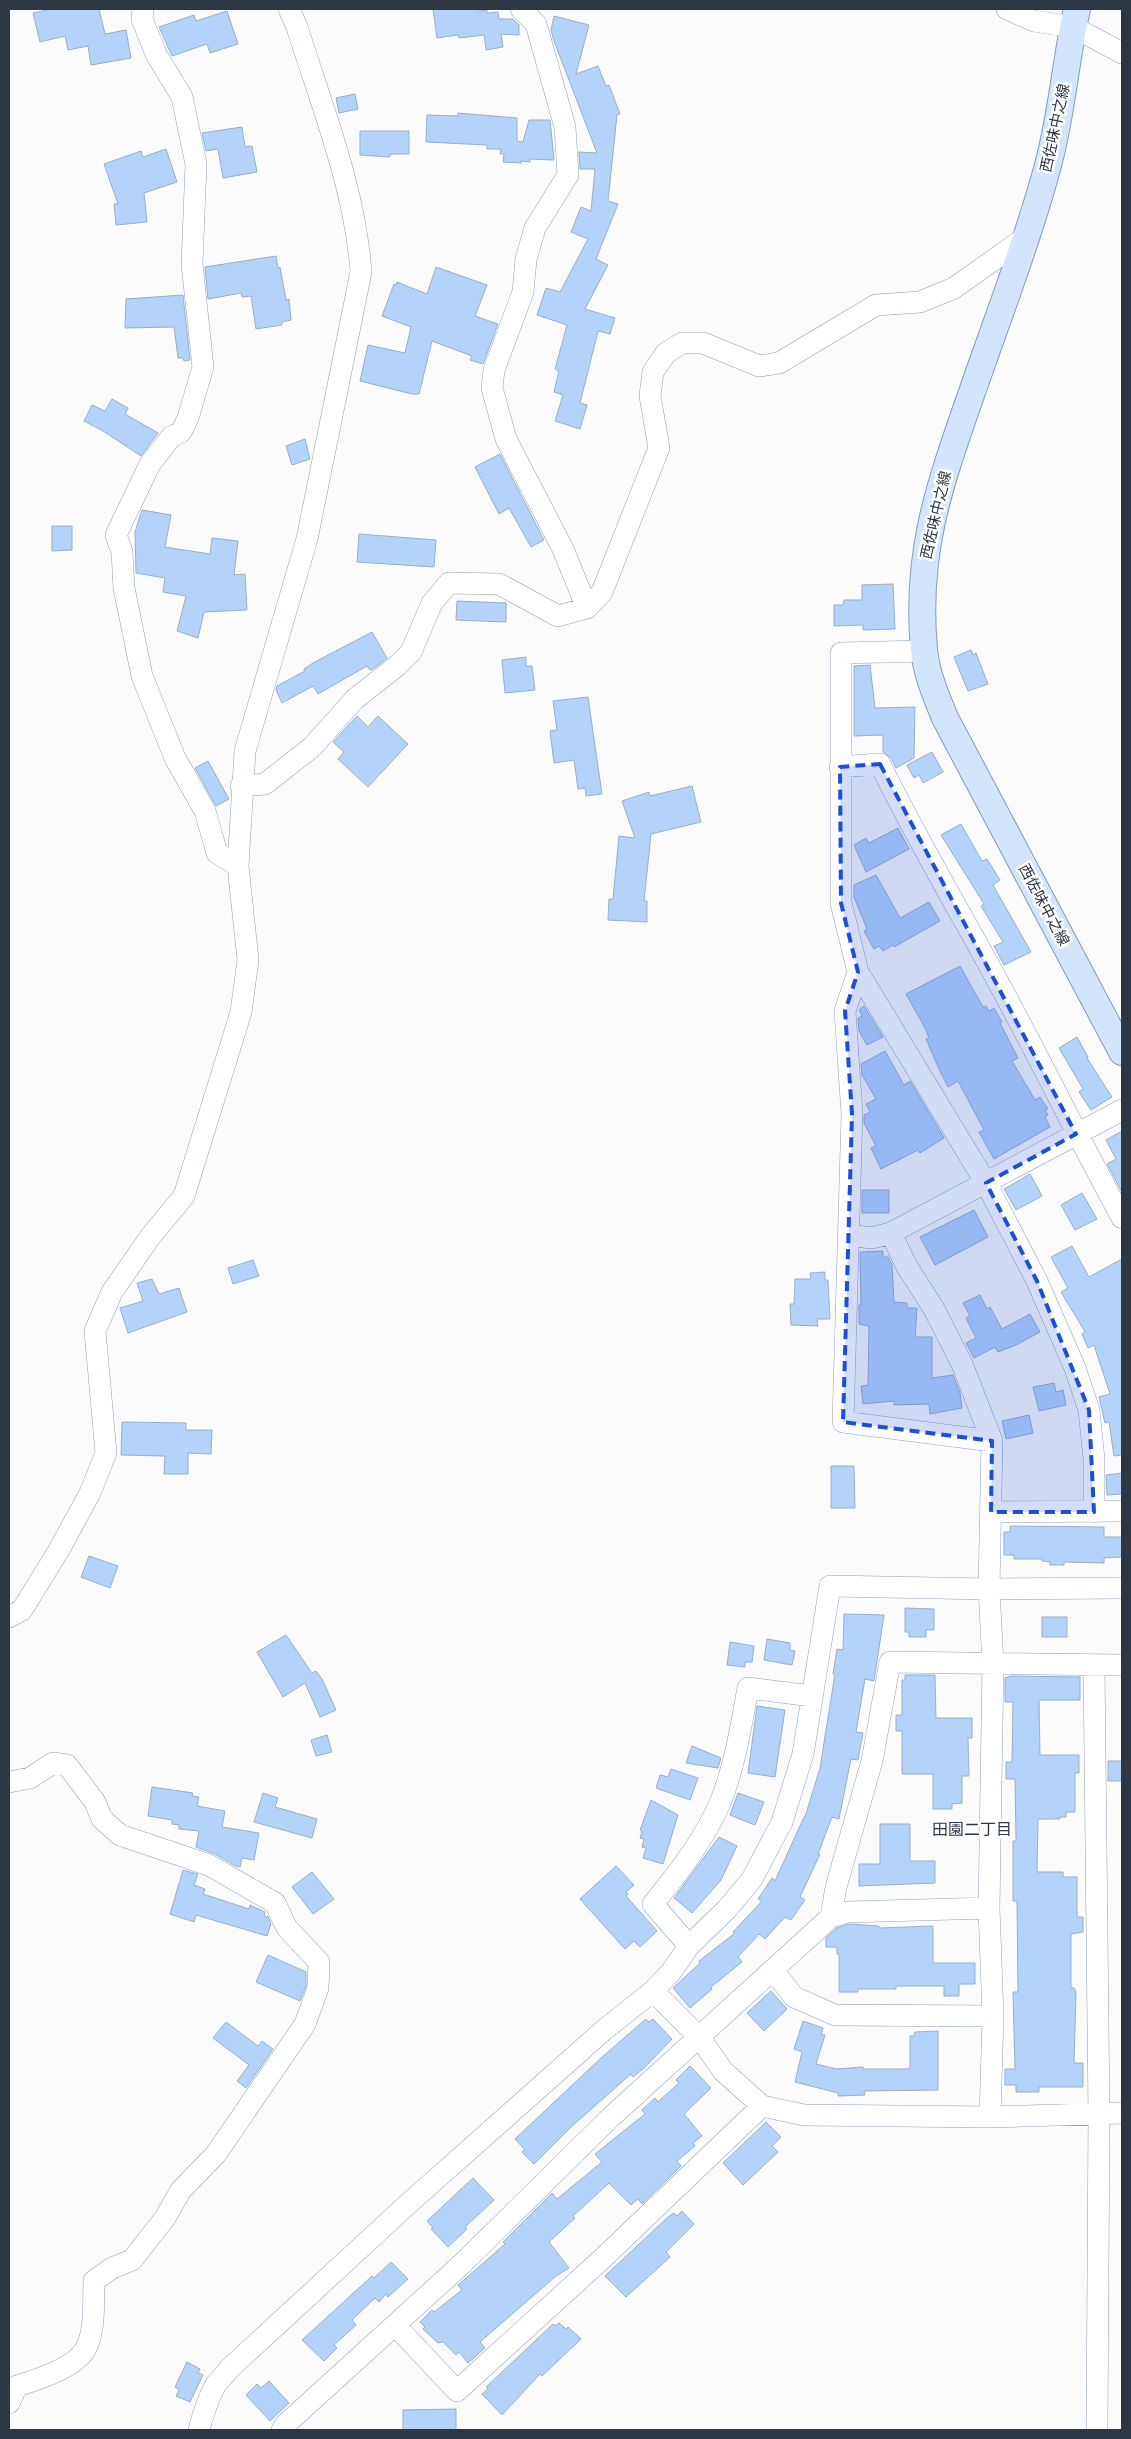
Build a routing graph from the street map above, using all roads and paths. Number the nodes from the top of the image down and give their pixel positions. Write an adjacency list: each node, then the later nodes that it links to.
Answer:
1 (144, 9): 12 (street)
2 (289, 9): 11 (street)
3 (521, 9): 8 (street)
4 (1006, 9): 5 (street)
5 (1075, 18): 6 (street); 7 (main road, 西佐味中之線)
6 (1122, 53)
7 (1026, 238): 8 (street); 9 (main road, 西佐味中之線)
8 (587, 608): 11 (street)
9 (924, 651): 10 (street); 14 (main road, 西佐味中之線)
10 (840, 766): 13 (street); 16 (street)
11 (241, 786): 12 (street)
12 (238, 866): 27 (street)
13 (858, 972): 17 (street); 20 (street)
14 (1122, 1052)
15 (1122, 1110): 16 (street)
16 (1076, 1134): 17 (street); 18 (street)
17 (986, 1183): 19 (street); 23 (street)
18 (1122, 1218)
19 (891, 1234): 20 (street); 21 (street)
20 (848, 1235): 21 (street)
21 (992, 1441): 22 (street)
22 (991, 1512): 23 (street); 26 (street)
23 (1094, 1512): 24 (street)
24 (1122, 1512)
25 (1122, 1588): 26 (street)
26 (989, 1589): 28 (street); 31 (street)
27 (9, 1617)
28 (993, 1664): 29 (street); 33 (street); 34 (street)
29 (1094, 1665): 30 (street); 42 (street)
30 (1122, 1665)
31 (812, 1696): 35 (street); 35 (street)
32 (9, 1782): 45 (street)
33 (989, 1908): 34 (street); 38 (street)
34 (831, 1917): 36 (street)
35 (689, 1946): 37 (street)
36 (773, 1970): 38 (street); 39 (street)
37 (653, 1991): 39 (street); 46 (street)
38 (993, 2016): 43 (street)
39 (700, 2038): 40 (street); 44 (street)
40 (762, 2106): 43 (street); 44 (street)
41 (1122, 2113): 42 (street)
42 (1099, 2114): 43 (street); 48 (street)
43 (990, 2117)
44 (395, 2325): 47 (street)
45 (9, 2403)
46 (199, 2430)
47 (282, 2430)
48 (1098, 2430)

